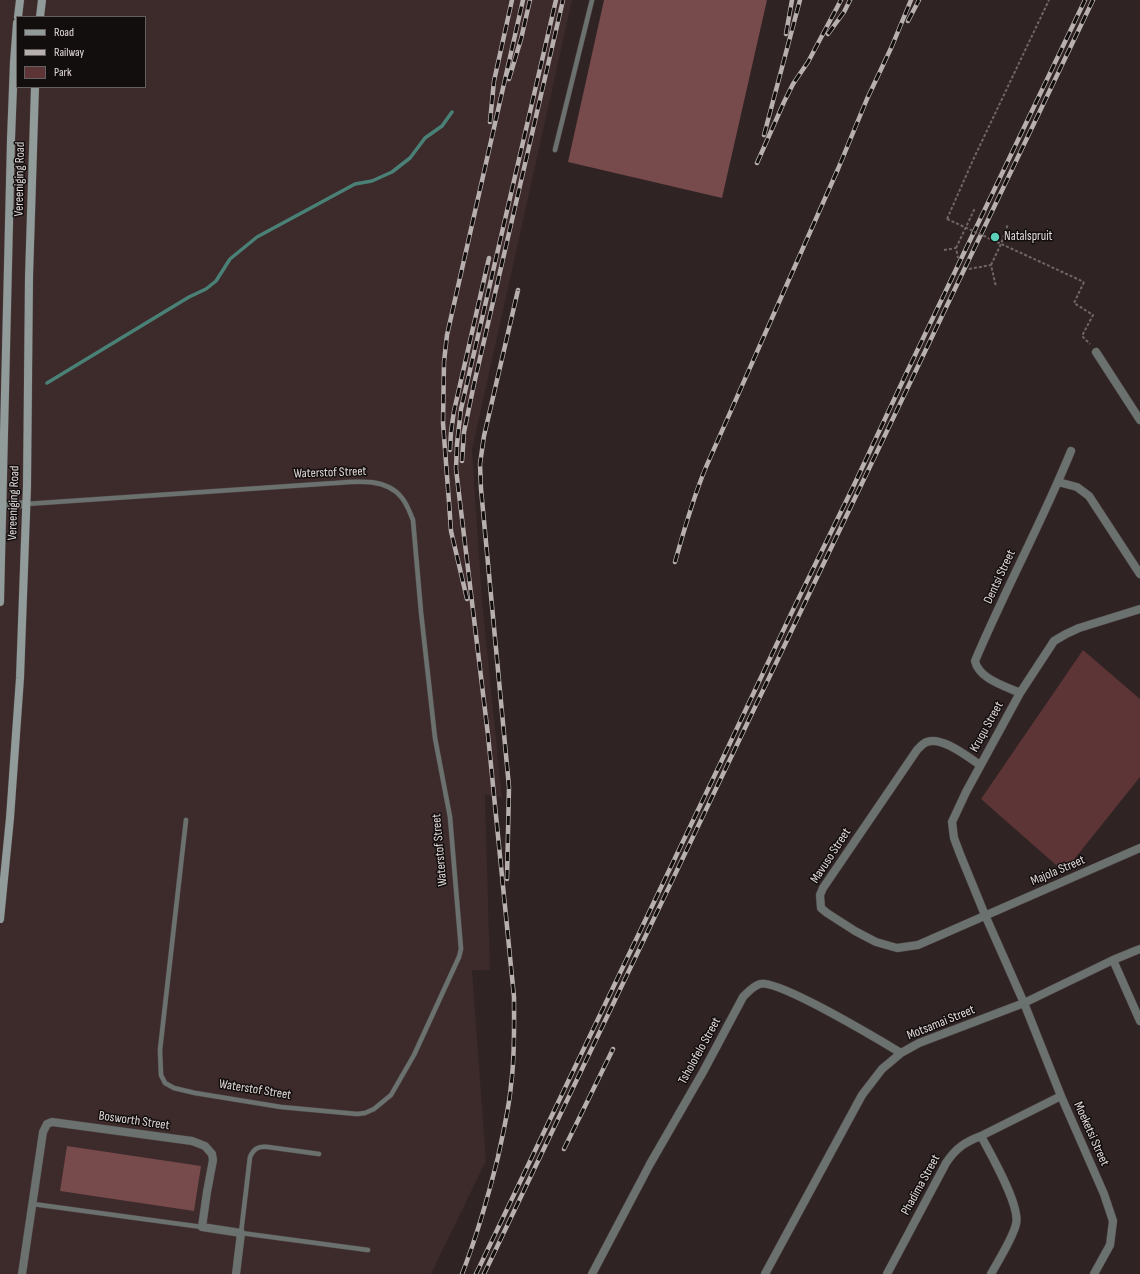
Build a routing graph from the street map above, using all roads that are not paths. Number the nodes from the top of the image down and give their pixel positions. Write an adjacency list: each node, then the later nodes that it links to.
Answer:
1 (20, 0): 4 (main road)
2 (42, 0): 5 (main road)
3 (592, 0): 8 (lane)
4 (18, 16)
5 (40, 16)
6 (16, 36): 14 (main road, Vereeniging Road)
7 (34, 88): 13 (main road, Vereeniging Road)
8 (555, 150)
9 (1096, 352): 10 (street)
10 (1140, 420)
11 (1071, 451): 12 (street, Dentsi Street)
12 (1058, 482): 15 (street); 18 (street, Dentsi Street)
13 (26, 504): 14 (street, Waterstof Street); 20 (lane, Waterstof Street); 23 (main road, Vereeniging Road)
14 (1, 506): 16 (main road, Vereeniging Road)
15 (1140, 574)
16 (0, 602)
17 (1140, 609): 18 (street, Kruqu Street)
18 (1020, 693): 19 (street, Kruqu Street)
19 (980, 765): 22 (street, Kruqu Street); 22 (street, Mavuso Street)
20 (186, 820)
21 (1140, 848): 22 (street, Majola Street)
22 (985, 915): 26 (street, Kruqu Street)
23 (0, 919)
24 (1140, 949): 25 (street, Motsamai Street)
25 (1113, 960): 26 (street, Motsamai Street); 27 (street)
26 (1024, 1003): 28 (street, Motsamai Street); 29 (street, Moeketsi Street)
27 (1140, 1021)
28 (901, 1053): 38 (street, Tsholofelo Street); 39 (street, Motsamai Street)
29 (1061, 1096): 30 (street, Phadima Street); 42 (street, Moeketsi Street)
30 (981, 1136): 40 (street, Phadima Street); 41 (street)
31 (319, 1154): 34 (lane)
32 (33, 1204): 33 (lane); 33 (street, Bosworth Street); 36 (street, Bosworth Street)
33 (202, 1227): 34 (street)
34 (241, 1233): 35 (lane); 37 (street)
35 (368, 1250)
36 (22, 1274)
37 (236, 1274)
38 (592, 1274)
39 (765, 1274)
40 (887, 1274)
41 (991, 1274)
42 (1094, 1274)

